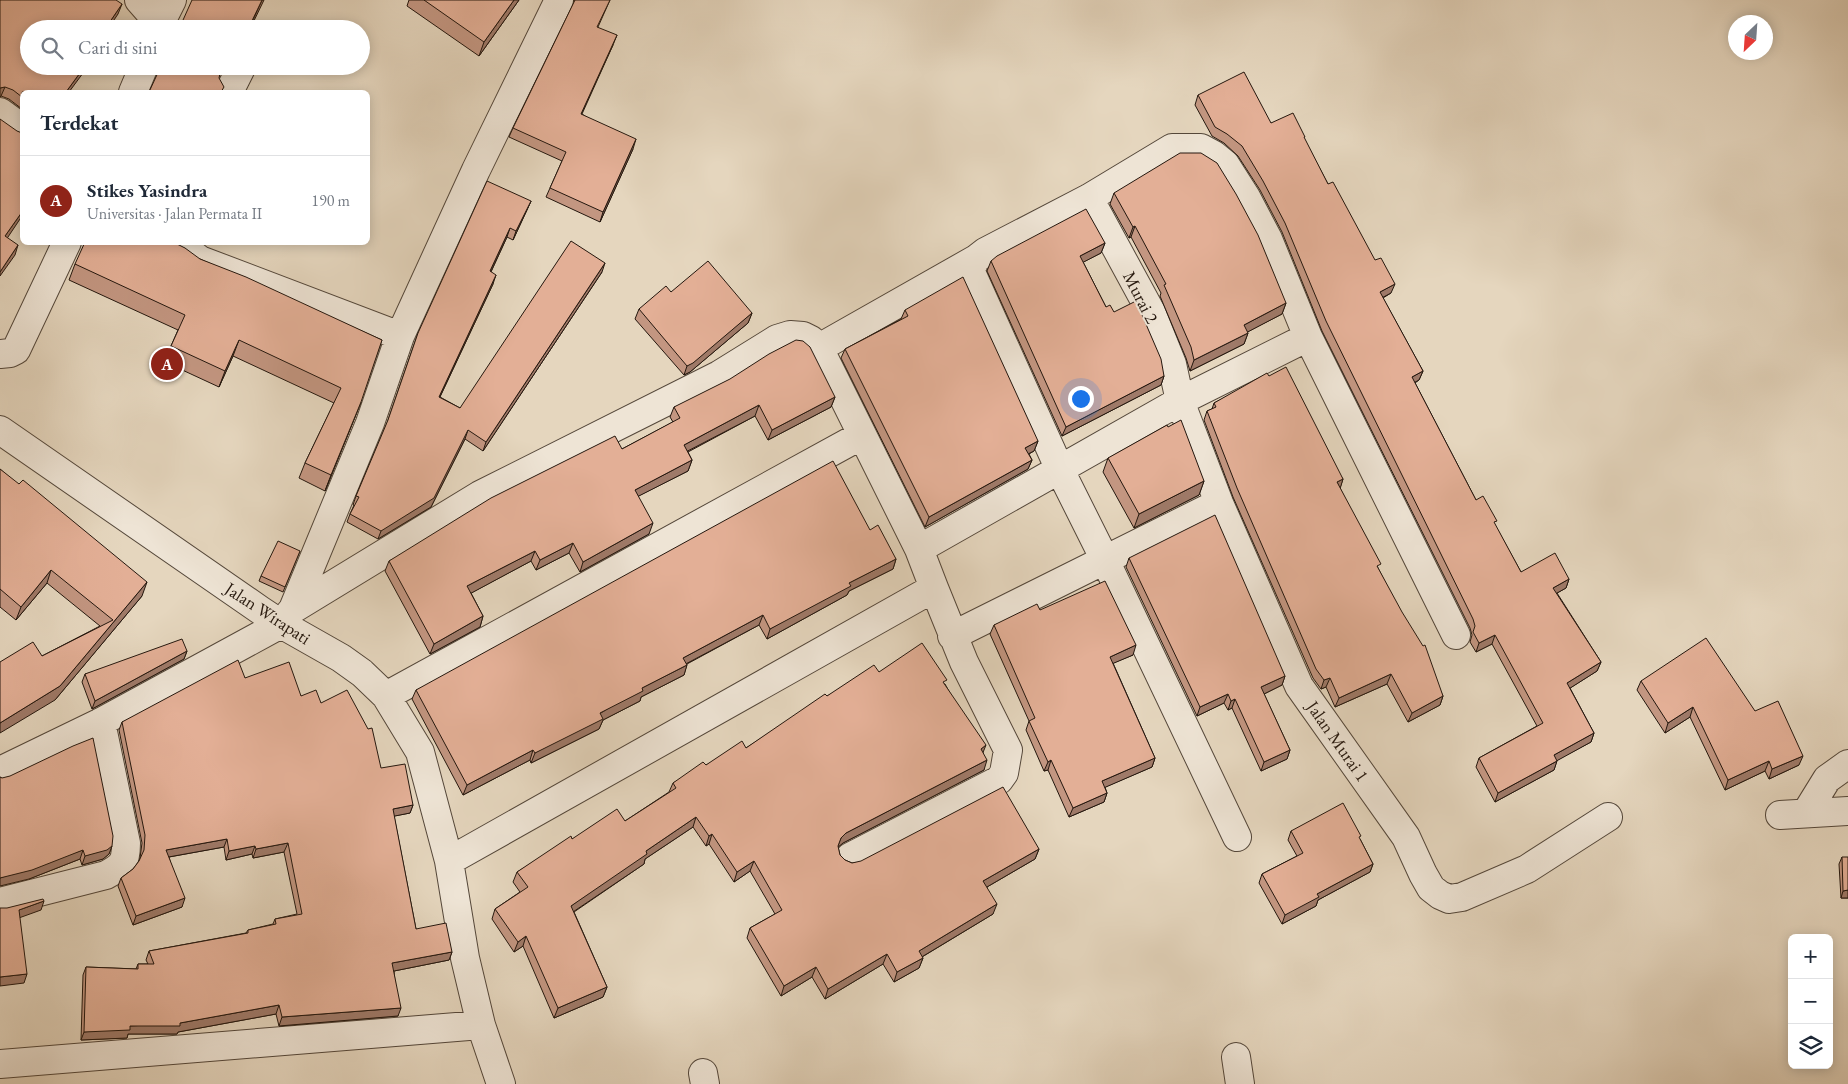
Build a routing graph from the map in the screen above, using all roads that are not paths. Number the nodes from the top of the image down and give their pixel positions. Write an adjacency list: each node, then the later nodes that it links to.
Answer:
1 (140, 0): 4 (street)
2 (172, 0): 5 (street)
3 (559, 0): 16 (street)
4 (154, 20)
5 (162, 20)
6 (140, 75): 8 (street)
7 (238, 75): 9 (street)
8 (133, 90)
9 (230, 90)
10 (0, 112): 11 (street)
11 (20, 127)
12 (1089, 198): 15 (street); 17 (street); 20 (street, Murai 2)
13 (66, 245): 19 (street)
14 (181, 245): 16 (street)
15 (976, 259): 18 (street); 23 (street)
16 (400, 336): 28 (street)
17 (1308, 337): 20 (street); 29 (street)
18 (819, 348): 22 (street); 28 (street)
19 (0, 354)
20 (1180, 401): 23 (street); 24 (street, Jalan Murai 1)
21 (0, 430): 28 (street, Jalan Wirapati)
22 (862, 435): 25 (street); 31 (street)
23 (1060, 470): 25 (street); 26 (street)
24 (1219, 503): 26 (street); 36 (street, Jalan Murai 1)
25 (919, 549): 27 (street)
26 (1106, 560): 30 (street); 37 (street)
27 (934, 588): 30 (street); 39 (street)
28 (287, 616): 31 (street, Jalan Wirapati); 32 (street)
29 (1456, 635)
30 (952, 636): 38 (street)
31 (386, 696): 39 (street, Jalan Wirapati)
32 (102, 722): 34 (street); 40 (street)
33 (1848, 764): 35 (street)
34 (0, 772)
35 (1848, 811)
36 (1608, 817)
37 (1237, 838)
38 (850, 857)
39 (449, 861): 41 (street, Jalan Wirapati)
40 (0, 902)
41 (481, 1025): 43 (street); 44 (street, Jalan Wirapati)
42 (1236, 1057): 45 (street)
43 (0, 1064)
44 (501, 1084)
45 (1240, 1084)

